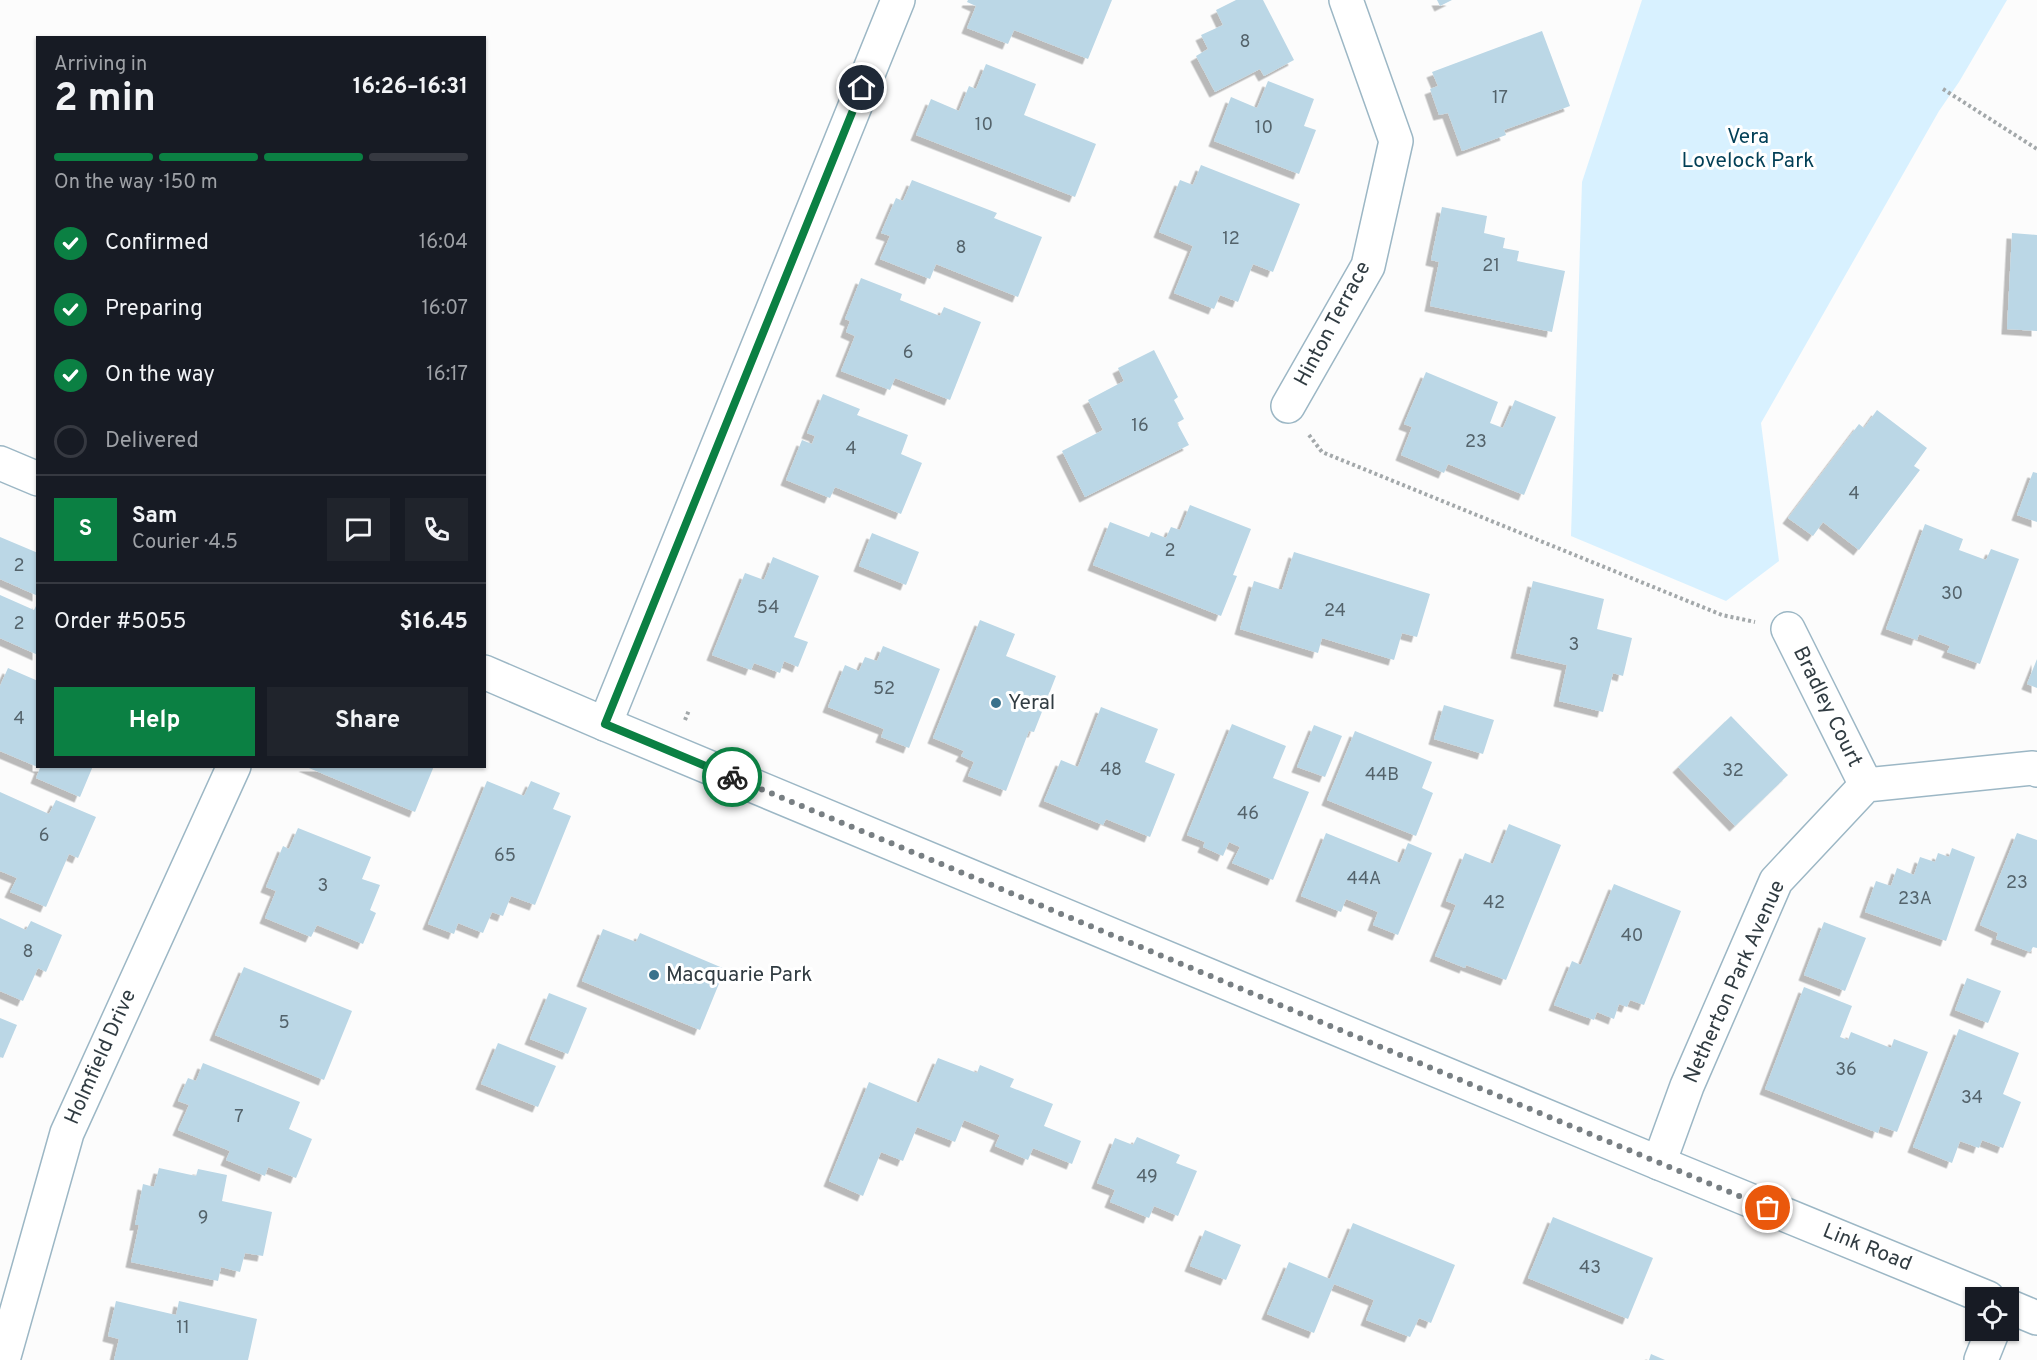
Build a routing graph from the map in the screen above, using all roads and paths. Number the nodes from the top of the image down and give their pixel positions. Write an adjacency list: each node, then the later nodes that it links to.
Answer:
1 (898, 0): 14 (street)
2 (1346, 0): 5 (street, Hinton Terrace)
3 (1943, 89): 4 (path)
4 (2037, 149)
5 (1288, 406)
6 (1308, 433): 9 (path)
7 (0, 463): 8 (street)
8 (36, 478)
9 (1746, 620)
10 (1788, 629): 17 (street, Bradley Court)
11 (486, 673): 14 (street, Link Road)
12 (689, 710): 13 (path)
13 (685, 720)
14 (605, 724): 18 (street, Link Road)
15 (233, 768): 23 (street, Holmfield Drive)
16 (2037, 770): 17 (street)
17 (1866, 785): 18 (street, Netherton Park Avenue)
18 (1659, 1163): 19 (street, Link Road)
19 (1965, 1289)
20 (2019, 1311): 21 (street)
21 (2037, 1318)
22 (1989, 1341): 24 (street)
23 (3, 1360)
24 (1981, 1360)

